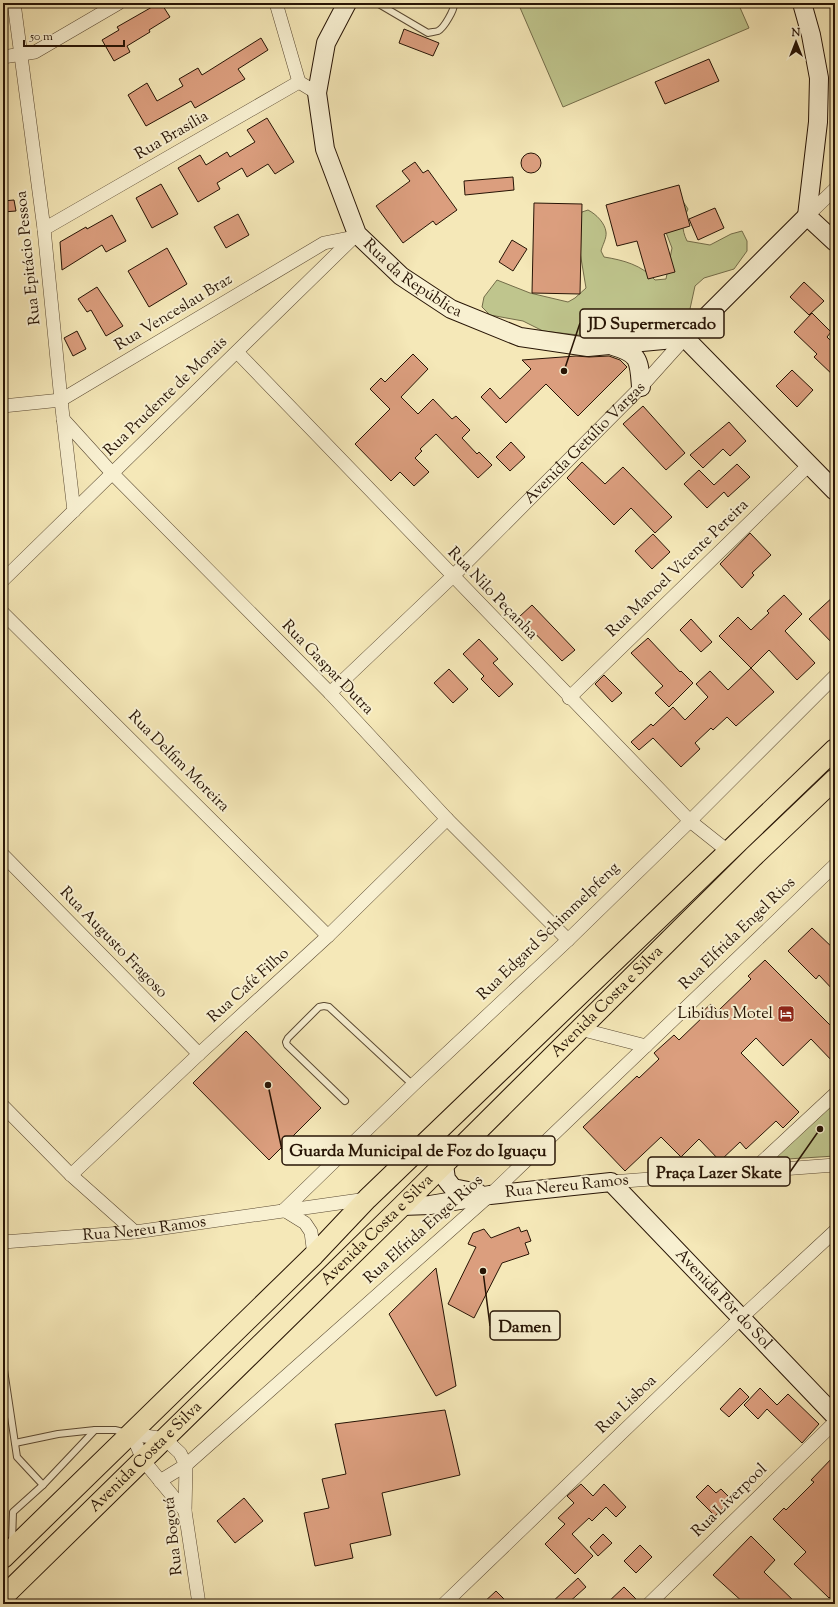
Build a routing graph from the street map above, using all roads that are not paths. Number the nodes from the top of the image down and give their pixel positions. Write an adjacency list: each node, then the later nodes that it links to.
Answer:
1 (14, 3): 8 (street, Rua Epitácio Pessoa)
2 (119, 3): 8 (street)
3 (276, 3): 10 (street)
4 (347, 3): 11 (street, Rua da República)
5 (378, 3): 6 (lane)
6 (454, 3)
7 (802, 3): 13 (street)
8 (21, 55): 9 (street); 14 (street, Rua Epitácio Pessoa)
9 (3, 57)
10 (299, 82): 11 (street); 14 (street, Rua Brasília)
11 (318, 93): 15 (street, Rua da República)
12 (835, 189): 13 (street, Avenida Getúlio Vargas)
13 (807, 216): 16 (street); 17 (street, Avenida Getúlio Vargas)
14 (44, 229): 21 (street, Rua Epitácio Pessoa)
15 (355, 236): 18 (street, Rua da República); 19 (street, Rua Prudente de Morais); 21 (street, Rua Venceslau Braz)
16 (835, 242)
17 (685, 338): 18 (street, Rua da República); 20 (street, Avenida Getúlio Vargas); 24 (street)
18 (612, 346): 20 (street)
19 (237, 352): 25 (street, Rua Prudente de Morais); 28 (street, Rua Nilo Peçanha)
20 (641, 387): 28 (street, Avenida Getúlio Vargas)
21 (61, 400): 22 (street, Rua Venceslau Braz); 23 (street, Rua Epitácio Pessoa)
22 (3, 406)
23 (63, 419): 25 (street, Rua Gaspar Dutra); 27 (street, Rua Epitácio Pessoa)
24 (810, 464): 26 (street); 33 (street, Rua Manoel Vicente Pereira)
25 (112, 473): 27 (street, Rua Prudente de Morais); 32 (street, Rua Gaspar Dutra)
26 (835, 491)
27 (74, 511): 29 (street, Rua Prudente de Morais)
28 (452, 577): 32 (street, Avenida Getúlio Vargas); 33 (street, Rua Nilo Peçanha)
29 (3, 580)
30 (3, 612): 41 (street, Rua Delfim Moreira)
31 (835, 676): 37 (street, Rua Edgard Schimmelpfeng)
32 (330, 694): 36 (street, Rua Gaspar Dutra)
33 (569, 698): 37 (street, Rua Nilo Peçanha)
34 (835, 749): 38 (main road, Avenida Costa e Silva)
35 (835, 778): 43 (main road, Avenida Costa e Silva)
36 (447, 819): 41 (street, Rua Café Filho); 42 (street, Rua Gaspar Dutra)
37 (690, 821): 38 (street, Rua Nilo Peçanha); 42 (street, Rua Edgard Schimmelpfeng)
38 (728, 852): 56 (main road, Avenida Costa e Silva)
39 (3, 855): 45 (street, Rua Augusto Fragoso)
40 (835, 865): 44 (street, Rua Elfrida Engel Rios)
41 (328, 936): 45 (street, Rua Café Filho)
42 (568, 940): 46 (street, Rua Edgard Schimmelpfeng)
43 (580, 1029): 44 (street); 50 (main road, Avenida Costa e Silva)
44 (646, 1046): 55 (street, Rua Elfrida Engel Rios)
45 (199, 1054): 53 (street, Rua Café Filho)
46 (413, 1085): 48 (lane); 58 (street, Rua Edgard Schimmelpfeng)
47 (835, 1094): 52 (street)
48 (345, 1101)
49 (3, 1106): 53 (street)
50 (444, 1165): 55 (street); 57 (main road, Avenida Costa e Silva)
51 (835, 1165): 52 (street, Rua Nereu Ramos)
52 (751, 1172): 54 (street, Rua Nereu Ramos)
53 (71, 1175): 60 (street)
54 (611, 1182): 55 (street, Rua Nereu Ramos); 63 (street, Avenida Pôr do Sol)
55 (490, 1195): 57 (street); 72 (street, Rua Elfrida Engel Rios)
56 (367, 1199): 58 (street, Rua Nereu Ramos); 62 (main road, Avenida Costa e Silva)
57 (402, 1206): 69 (main road, Avenida Costa e Silva)
58 (284, 1210): 60 (street, Rua Nereu Ramos); 62 (street)
59 (835, 1231): 63 (street, Rua Lisboa)
60 (135, 1232): 61 (street, Rua Nereu Ramos)
61 (3, 1242)
62 (314, 1255): 68 (main road, Avenida Costa e Silva)
63 (741, 1318): 65 (street, Avenida Pôr do Sol); 79 (street, Rua Lisboa)
64 (3, 1363): 70 (lane)
65 (835, 1416)
66 (835, 1422): 80 (street, Rua Liverpool)
67 (96, 1430): 68 (lane); 70 (lane); 74 (lane)
68 (132, 1434): 69 (street); 71 (street); 76 (main road, Avenida Costa e Silva)
69 (165, 1439): 71 (main road, Avenida Costa e Silva); 72 (street)
70 (15, 1443): 74 (lane)
71 (143, 1460): 73 (street); 77 (main road, Avenida Costa e Silva)
72 (186, 1465): 73 (street, Rua Elfrida Engel Rios); 75 (street, Rua Bogotá)
73 (160, 1481): 75 (street)
74 (42, 1485): 76 (lane)
75 (185, 1511): 78 (street, Rua Bogotá)
76 (7, 1554)
77 (3, 1597)
78 (199, 1604)
79 (444, 1604)
80 (649, 1604)

